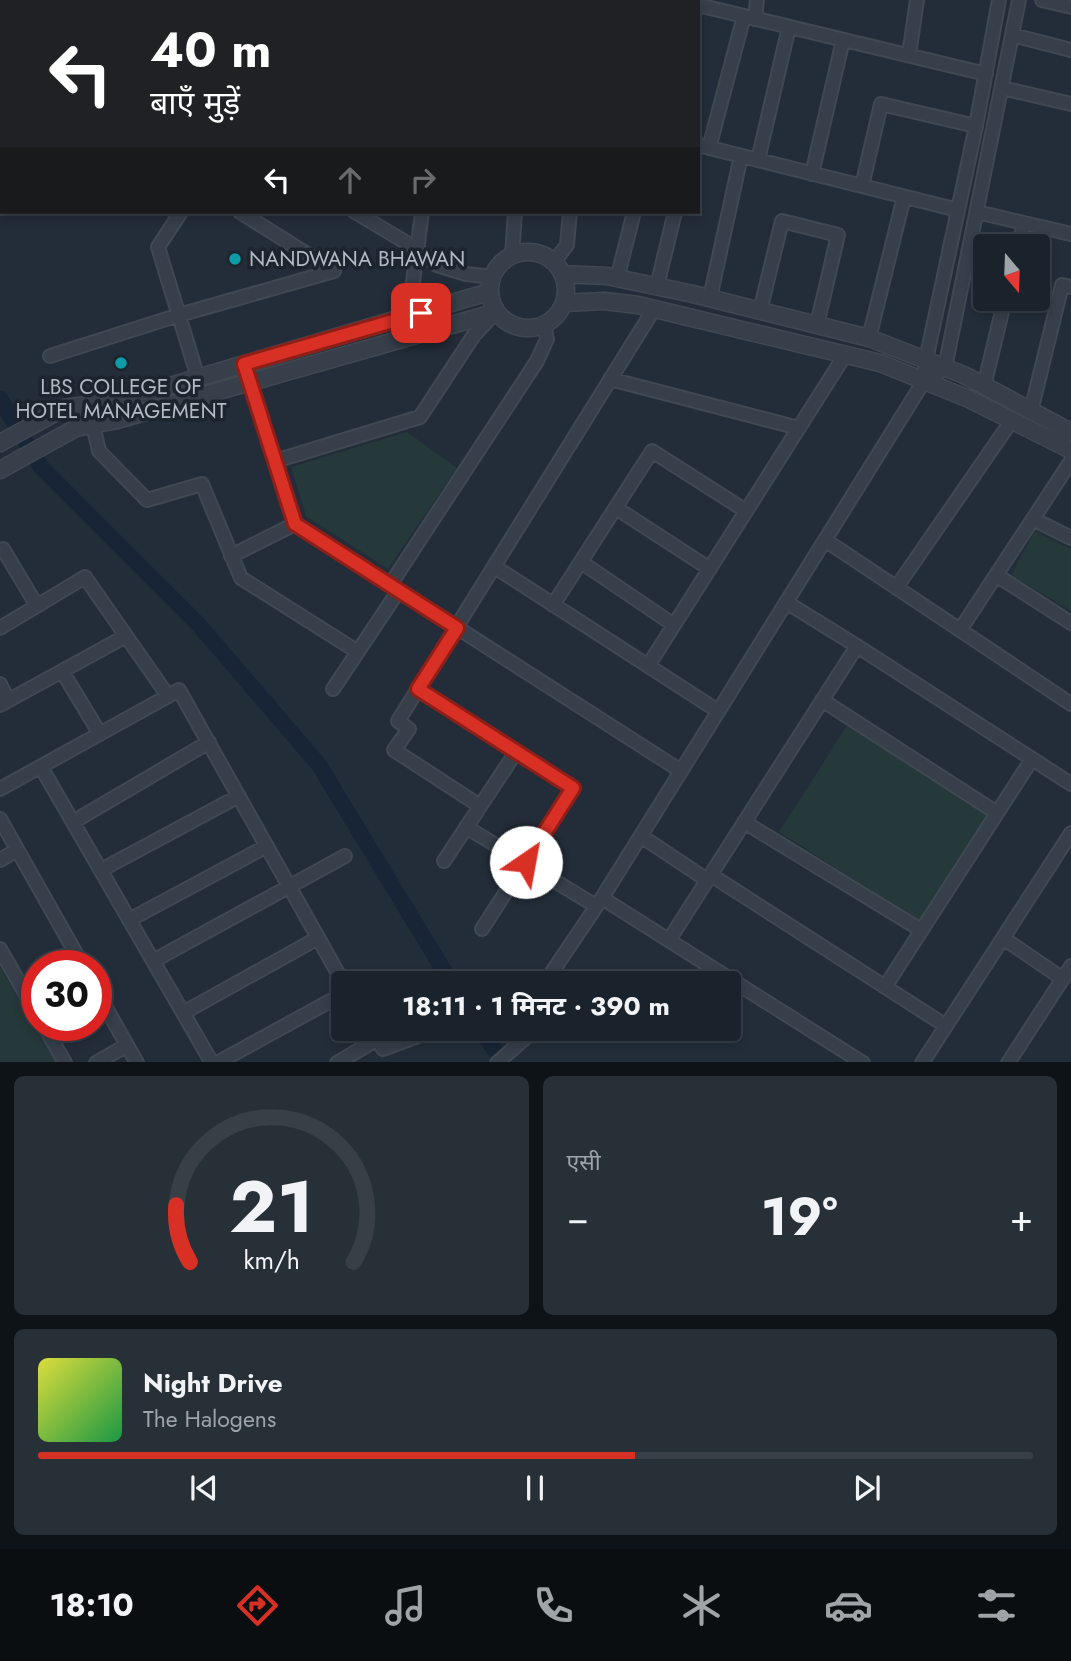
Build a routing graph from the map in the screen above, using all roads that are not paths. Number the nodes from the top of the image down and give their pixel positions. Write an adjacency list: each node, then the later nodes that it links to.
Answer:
1 (757, 0): 8 (street)
2 (917, 0): 13 (street)
3 (999, 0): 14 (street)
4 (1020, 0): 10 (street)
5 (1042, 0): 7 (street)
6 (702, 4): 8 (street)
7 (1071, 7)
8 (750, 17): 9 (street); 18 (street)
9 (789, 27): 11 (street); 20 (street)
10 (1012, 35): 12 (street); 15 (street)
11 (843, 40): 13 (street); 21 (street)
12 (1071, 50)
13 (909, 55): 14 (street)
14 (986, 74): 17 (street)
15 (1002, 88): 16 (street); 25 (street)
16 (1071, 104)
17 (976, 126): 22 (street); 24 (street)
18 (704, 147): 19 (street)
19 (741, 156): 20 (street); 44 (street)
20 (758, 160): 21 (street)
21 (812, 174): 22 (street)
22 (862, 187): 23 (street)
23 (904, 197): 24 (street); 54 (street)
24 (958, 211): 57 (street)
25 (976, 212): 34 (street); 59 (street)
26 (180, 214): 51 (street)
27 (243, 214): 51 (street)
28 (358, 214): 37 (street)
29 (422, 214): 37 (street)
30 (515, 214): 38 (street)
31 (570, 214): 39 (street)
32 (633, 214): 40 (street)
33 (675, 214): 42 (street)
34 (1024, 223): 35 (street); 36 (street)
35 (1021, 234)
36 (1071, 234)
37 (418, 249): 41 (street); 50 (street)
38 (512, 256): 39 (street); 41 (street)
39 (558, 268): 40 (street); 45 (street)
40 (617, 278): 42 (street)
41 (491, 285): 48 (street); 50 (street)
42 (657, 286): 44 (street)
43 (1071, 287): 65 (street)
44 (710, 298): 47 (street)
45 (564, 303): 46 (street); 52 (street)
46 (654, 309): 55 (street); 61 (street)
47 (760, 311): 53 (street); 53 (street)
48 (497, 312): 52 (street); 63 (street); 72 (street)
49 (1002, 312): 64 (street)
50 (421, 313): 58 (street)
51 (179, 315): 56 (street); 60 (street)
52 (544, 325): 87 (street)
53 (817, 325): 54 (street)
54 (869, 338): 57 (street)
55 (845, 355): 62 (street); 68 (street)
56 (50, 356)
57 (926, 360): 59 (street); 62 (street)
58 (244, 364): 60 (street); 63 (street)
59 (945, 368): 62 (street); 64 (street)
60 (198, 378): 70 (street)
61 (610, 379): 68 (street); 84 (street)
62 (924, 381): 66 (street); 80 (street)
63 (250, 382): 67 (street); 72 (street)
64 (984, 386): 65 (street)
65 (1031, 411): 69 (street)
66 (1012, 420): 71 (street); 88 (street)
67 (93, 425): 74 (street); 82 (street)
68 (799, 428): 76 (street)
69 (1071, 432)
70 (0, 443)
71 (1071, 450)
72 (275, 460): 78 (street)
73 (1071, 461): 77 (street)
74 (0, 470)
75 (615, 508): 76 (street); 83 (street); 85 (street)
76 (746, 511): 85 (street)
77 (1033, 519): 79 (street); 86 (street)
78 (295, 524): 82 (street); 87 (street)
79 (1071, 538)
80 (825, 540): 88 (street); 89 (street)
81 (0, 551): 91 (street)
82 (231, 556): 99 (street)
83 (581, 562): 90 (street); 93 (street)
84 (495, 567): 90 (street); 95 (street)
85 (710, 569): 93 (street)
86 (996, 575): 92 (street); 96 (street)
87 (395, 588): 95 (street); 99 (street)
88 (896, 588): 96 (street)
89 (786, 601): 98 (street); 109 (street)
90 (553, 605): 100 (street)
91 (37, 607): 94 (street); 97 (street)
92 (1071, 623)
93 (674, 625): 100 (street)
94 (0, 628)
95 (457, 628): 104 (street); 115 (street)
96 (960, 630): 108 (street)
97 (125, 636): 101 (street); 105 (street)
98 (857, 646): 106 (street); 113 (street)
99 (358, 652): 103 (street)
100 (648, 666): 109 (street)
101 (62, 671): 107 (street); 110 (street)
102 (0, 684): 107 (street)
103 (333, 689)
104 (418, 689): 112 (street); 119 (street)
105 (173, 693): 110 (street); 111 (street)
106 (822, 700): 120 (street); 123 (street)
107 (4, 702)
108 (1071, 704)
109 (719, 711): 115 (street)
110 (100, 734): 114 (street)
111 (209, 742): 118 (street); 122 (street)
112 (516, 752): 119 (street); 132 (street)
113 (1032, 759): 116 (street); 120 (street)
114 (41, 766): 117 (street); 122 (street)
115 (681, 771): 126 (street)
116 (1071, 784)
117 (0, 789)
118 (239, 796): 127 (street); 133 (street)
119 (480, 806): 124 (street)
120 (997, 813): 139 (street)
121 (0, 819): 128 (street)
122 (73, 822): 133 (street)
123 (744, 822): 134 (street); 139 (street)
124 (466, 827): 131 (street); 132 (street)
125 (1071, 833): 141 (street)
126 (641, 836): 134 (street); 136 (street)
127 (267, 845): 135 (street); 137 (street)
128 (17, 850): 130 (street); 144 (street)
129 (345, 856): 135 (street)
130 (0, 860)
131 (444, 860)
132 (526, 862): 136 (street); 138 (street)
133 (101, 870): 137 (street)
134 (709, 877): 142 (street); 151 (street)
135 (289, 886): 140 (street); 145 (street)
136 (599, 902): 142 (street); 148 (street)
137 (129, 920): 145 (street)
138 (482, 929)
139 (921, 930): 151 (street)
140 (318, 938): 147 (street); 153 (street)
141 (1003, 938): 149 (street); 155 (street)
142 (669, 940): 169 (street)
143 (0, 949): 150 (street)
144 (74, 950)
145 (153, 961): 153 (street)
146 (1071, 966): 149 (street)
147 (337, 971)
148 (553, 971)
149 (1063, 979): 171 (street)
150 (21, 986)
151 (885, 987): 155 (street)
152 (331, 1001): 166 (street)
153 (183, 1013): 165 (street)
154 (112, 1018): 161 (street)
155 (946, 1026): 170 (street)
156 (53, 1041): 162 (street)
157 (365, 1041): 167 (street)
158 (377, 1041): 159 (street)
159 (405, 1041)
160 (520, 1041): 168 (street)
161 (127, 1045): 163 (street); 164 (street)
162 (65, 1062)
163 (96, 1062)
164 (137, 1062)
165 (212, 1062)
166 (217, 1062)
167 (337, 1062)
168 (497, 1062)
169 (863, 1062)
170 (922, 1062)
171 (1008, 1062)

